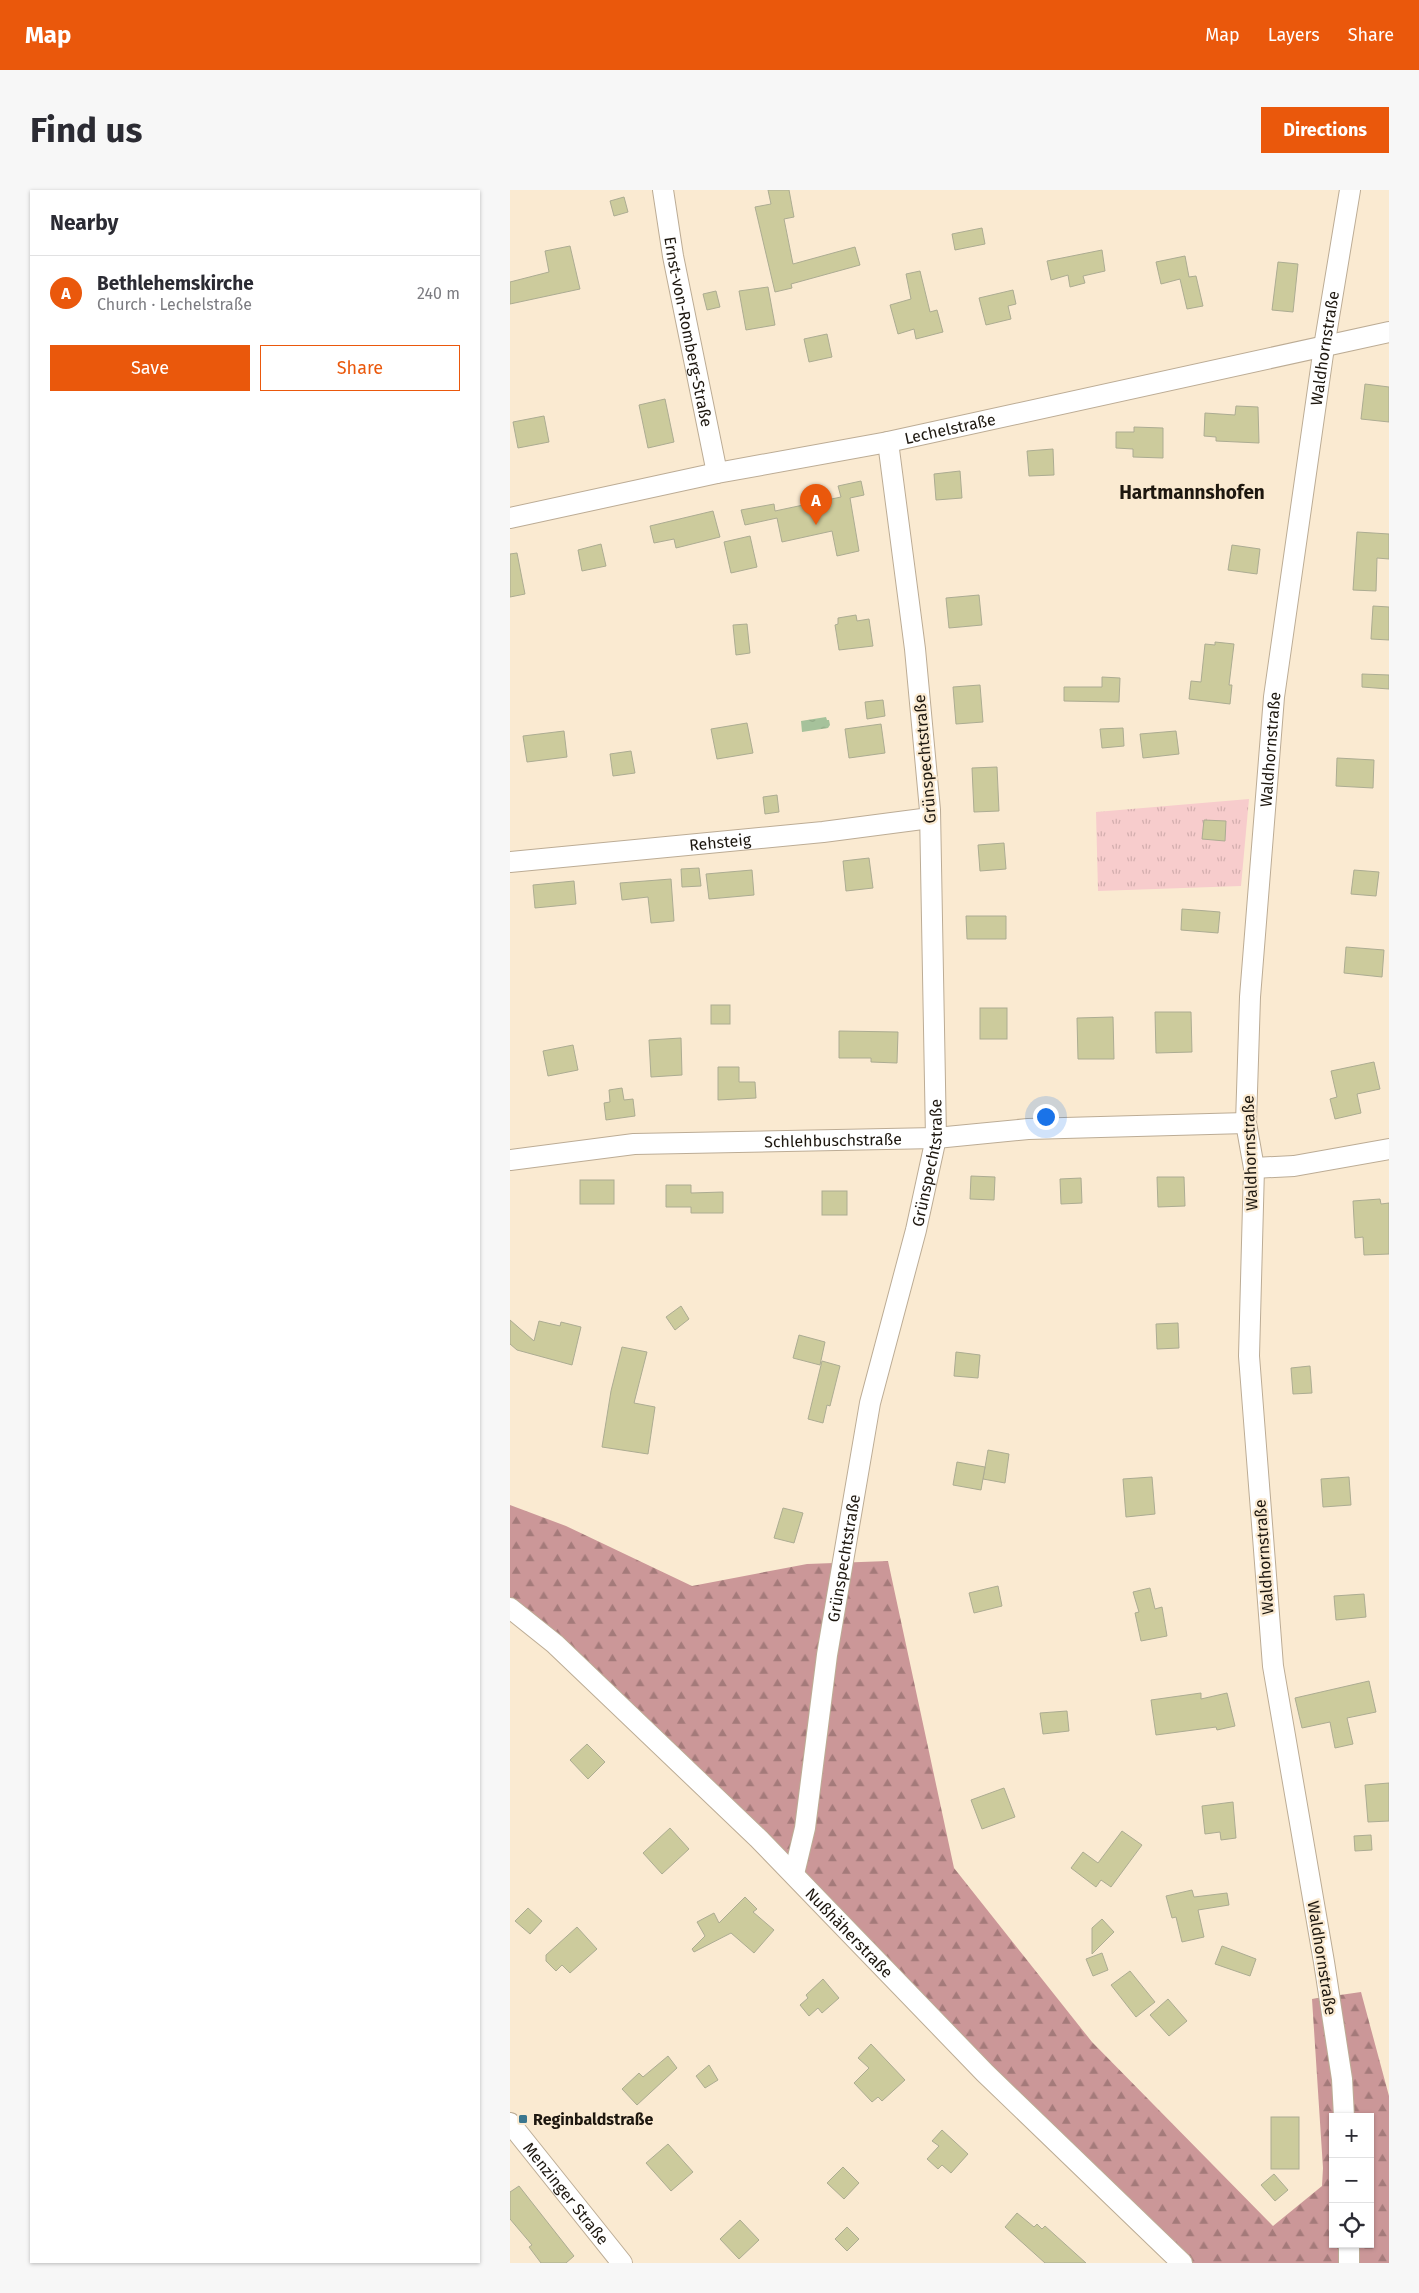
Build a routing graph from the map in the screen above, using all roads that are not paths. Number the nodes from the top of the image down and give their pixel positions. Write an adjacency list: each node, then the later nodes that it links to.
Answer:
1 (663, 190): 6 (street, Ernst-von-Romberg-Straße)
2 (1350, 190): 4 (street, Waldhornstraße)
3 (1389, 332): 4 (street, Lechelstraße)
4 (1324, 347): 5 (street, Lechelstraße); 10 (street, Waldhornstraße)
5 (888, 442): 6 (street, Lechelstraße); 8 (street, Grünspechtstraße)
6 (717, 473): 7 (street, Lechelstraße)
7 (510, 518)
8 (930, 818): 9 (street, Rehsteig); 11 (street, Grünspechtstraße)
9 (510, 862)
10 (1246, 1123): 11 (street, Schlehbuschstraße); 14 (street, Waldhornstraße)
11 (936, 1138): 13 (street, Schlehbuschstraße); 16 (street, Grünspechtstraße)
12 (1389, 1149): 14 (street)
13 (510, 1160)
14 (1254, 1168): 17 (street, Waldhornstraße)
15 (510, 1608): 16 (street, Nußhäherstraße)
16 (794, 1874): 21 (street, Nußhäherstraße)
17 (1344, 2113)
18 (510, 2123): 20 (street, Menzinger Straße)
19 (1349, 2248): 22 (street)
20 (622, 2263)
21 (1182, 2263)
22 (1349, 2263)

